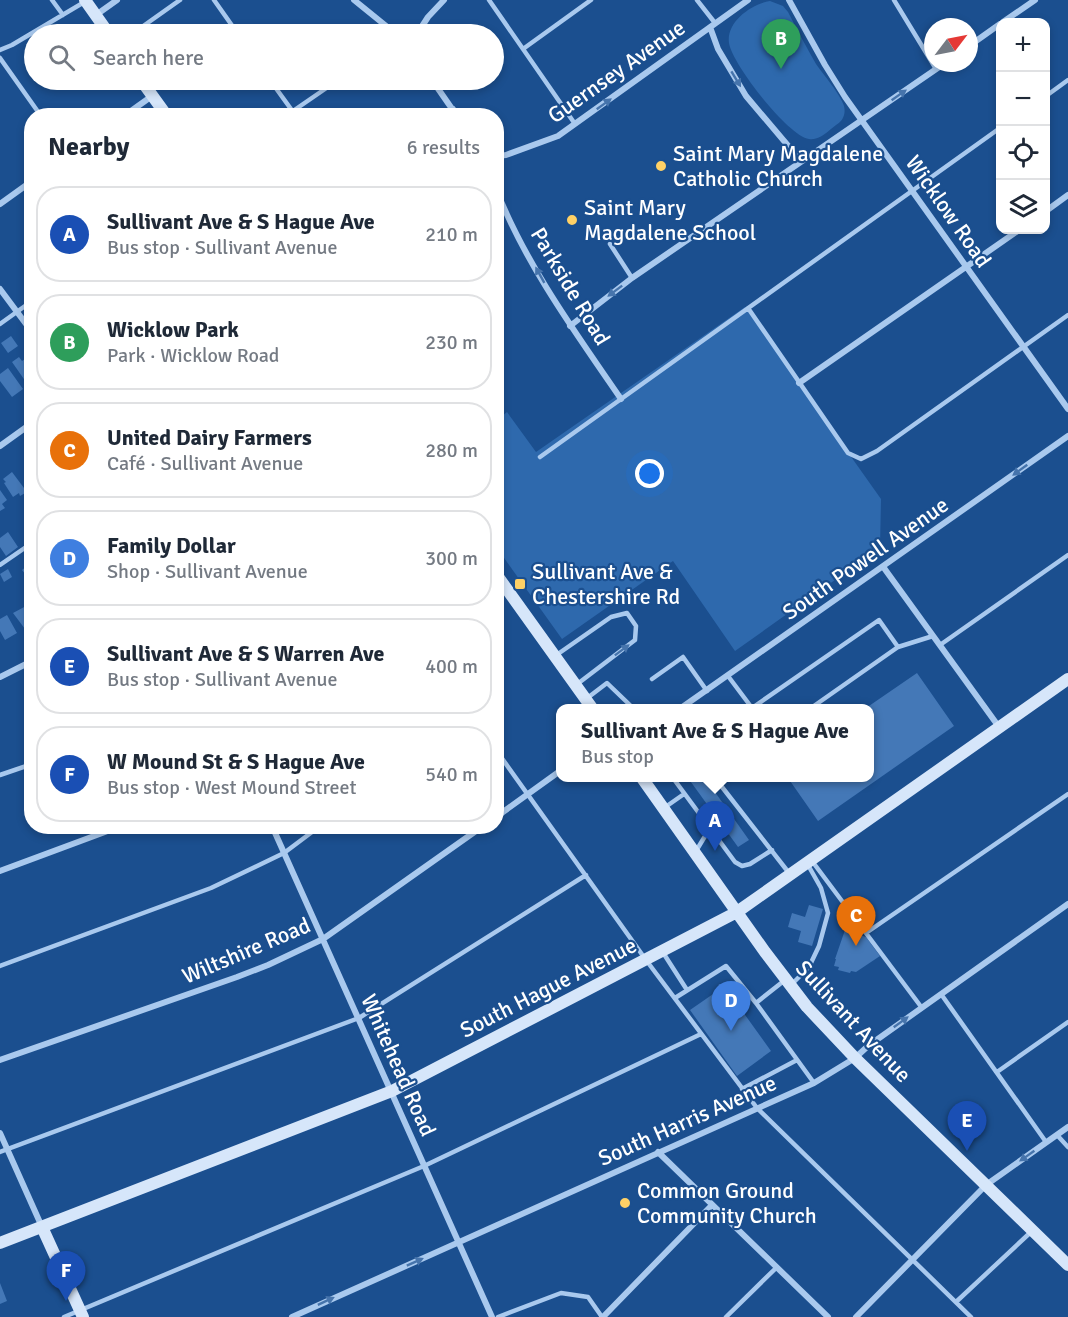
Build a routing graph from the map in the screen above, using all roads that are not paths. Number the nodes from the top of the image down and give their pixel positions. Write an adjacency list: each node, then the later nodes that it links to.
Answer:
1 (52, 0): 15 (lane)
2 (117, 0): 16 (street)
3 (180, 0): 20 (lane)
4 (214, 0): 21 (lane)
5 (354, 0): 22 (street)
6 (444, 0): 23 (street)
7 (489, 0): 28 (lane)
8 (591, 0): 28 (lane)
9 (697, 0): 24 (lane)
10 (748, 0): 24 (street, Guernsey Avenue)
11 (789, 0): 48 (street, Wicklow Road)
12 (894, 0): 29 (lane)
13 (1035, 0): 17 (street)
14 (85, 1): 15 (lane); 16 (main road)
15 (63, 15): 18 (lane)
16 (96, 15): 19 (main road)
17 (1009, 18)
18 (48, 24)
19 (102, 24)
20 (146, 24)
21 (231, 24)
22 (384, 24)
23 (423, 24)
24 (712, 25): 49 (street, Guernsey Avenue, one-way to 24); 52 (street, one-way to 52)
25 (996, 27): 27 (street)
26 (24, 38): 30 (lane)
27 (978, 40)
28 (523, 49): 49 (lane)
29 (924, 49)
30 (0, 50)
31 (0, 58): 32 (lane)
32 (7, 67): 33 (lane); 42 (lane)
33 (0, 72)
34 (932, 72): 48 (street, one-way to 34)
35 (1068, 80): 40 (lane)
36 (148, 90): 41 (main road)
37 (278, 90): 45 (lane)
38 (325, 90): 46 (lane)
39 (439, 90): 47 (street)
40 (1050, 93)
41 (152, 95): 43 (street); 44 (main road)
42 (35, 108)
43 (135, 108)
44 (161, 108)
45 (291, 108)
46 (302, 108)
47 (452, 108)
48 (862, 121): 52 (street); 54 (street, Wicklow Road)
49 (575, 124): 51 (street, Guernsey Avenue)
50 (996, 131): 54 (lane)
51 (504, 155)
52 (801, 161): 62 (street)
53 (24, 188): 56 (street)
54 (913, 191): 61 (street, Wicklow Road); 65 (lane)
55 (1068, 195): 58 (street)
56 (0, 204)
57 (504, 207): 70 (street, Parkside Road, one-way to 57)
58 (1050, 208)
59 (1013, 234): 61 (street)
60 (610, 244): 62 (lane)
61 (966, 266): 71 (street, Wicklow Road); 72 (street)
62 (632, 278): 70 (street, one-way to 70)
63 (0, 289): 66 (street)
64 (24, 306): 66 (lane)
65 (748, 308): 72 (lane); 73 (lane)
66 (16, 312): 68 (street); 69 (lane)
67 (1068, 315): 71 (lane)
68 (24, 322)
69 (0, 324)
70 (570, 326): 73 (street, Parkside Road)
71 (1023, 346): 72 (lane); 74 (street, Wicklow Road)
72 (800, 383)
73 (621, 399): 78 (lane)
74 (1068, 409)
75 (24, 429): 77 (street)
76 (1068, 436): 82 (street, South Powell Avenue, one-way to 82)
77 (0, 446)
78 (540, 457)
79 (24, 548): 81 (lane)
80 (1068, 555): 85 (lane)
81 (0, 565)
82 (884, 568): 84 (street); 89 (street, South Powell Avenue)
83 (504, 585): 87 (main road)
84 (933, 636): 85 (street); 86 (lane)
85 (940, 645): 101 (street)
86 (898, 647): 99 (lane); 100 (lane)
87 (555, 656): 93 (main road); 93 (lane, one-way to 87)
88 (24, 665): 90 (street)
89 (728, 676): 94 (street, South Powell Avenue); 98 (lane)
90 (0, 677)
91 (652, 679): 94 (lane)
92 (1068, 679): 101 (main road, South Hague Avenue)
93 (576, 685): 95 (main road)
94 (707, 691): 97 (street, South Powell Avenue)
95 (589, 704): 96 (lane)
96 (629, 704)
97 (687, 704)
98 (749, 704)
99 (758, 704)
100 (817, 704)
101 (999, 727): 122 (main road, South Hague Avenue)
102 (504, 761): 109 (lane)
103 (24, 767): 105 (lane)
104 (556, 774): 109 (street)
105 (0, 775)
106 (646, 782): 112 (main road, Sullivant Avenue)
107 (676, 782): 110 (lane)
108 (719, 782): 119 (lane)
109 (528, 794): 113 (street); 125 (lane)
110 (684, 794): 112 (lane); 114 (lane)
111 (1068, 794): 128 (lane)
112 (664, 808): 121 (main road, Sullivant Avenue)
113 (504, 811)
114 (710, 828): 119 (lane); 121 (lane)
115 (99, 834): 123 (street)
116 (276, 834): 120 (street, Whitehead Road)
117 (309, 834): 120 (lane)
118 (472, 834): 129 (street, Wiltshire Road)
119 (772, 850): 124 (lane)
120 (284, 853): 129 (street, Whitehead Road); 132 (lane)
121 (695, 853): 127 (main road, Sullivant Avenue)
122 (809, 861): 124 (main road, South Hague Avenue); 128 (lane); 133 (lane)
123 (0, 871)
124 (790, 874): 127 (main road, South Hague Avenue)
125 (586, 875): 131 (lane); 139 (lane)
126 (1068, 904): 135 (street, South Harris Avenue)
127 (737, 912): 130 (main road, South Hague Avenue); 133 (main road, Sullivant Avenue)
128 (866, 933): 138 (lane)
129 (323, 939): 139 (street, Whitehead Road); 143 (street, Wiltshire Road)
130 (662, 951): 131 (main road, South Hague Avenue); 134 (lane)
131 (646, 960): 136 (lane); 148 (main road, South Hague Avenue)
132 (0, 966)
133 (788, 983): 137 (lane); 142 (main road, Sullivant Avenue)
134 (687, 990): 136 (lane); 137 (lane)
135 (941, 994): 138 (street, South Harris Avenue); 145 (lane)
136 (675, 998): 141 (lane)
137 (756, 1003): 144 (lane)
138 (922, 1008): 142 (street, South Harris Avenue, one-way to 138)
139 (359, 1018): 148 (street, Whitehead Road); 155 (lane)
140 (1068, 1022): 145 (lane)
141 (701, 1034): 147 (lane); 158 (lane)
142 (855, 1058): 146 (street, South Harris Avenue); 159 (main road, Sullivant Avenue)
143 (0, 1060)
144 (797, 1060): 146 (lane); 147 (lane)
145 (997, 1072): 153 (lane)
146 (814, 1083): 149 (street, South Harris Avenue)
147 (742, 1089): 149 (lane)
148 (392, 1091): 158 (street, Whitehead Road); 161 (main road, South Hague Avenue)
149 (757, 1108): 157 (street, South Harris Avenue); 165 (lane)
150 (1068, 1127): 152 (street)
151 (0, 1133): 155 (street)
152 (1057, 1135): 153 (street); 154 (lane)
153 (1046, 1142): 159 (street, one-way to 159)
154 (1068, 1147)
155 (8, 1149): 156 (lane); 161 (street)
156 (0, 1152)
157 (658, 1152): 160 (street); 163 (street, South Harris Avenue)
158 (424, 1166): 163 (street, Whitehead Road); 169 (lane)
159 (986, 1185): 162 (main road, Sullivant Avenue); 165 (street)
160 (712, 1205): 167 (street); 174 (street)
161 (42, 1227): 164 (main road, South Hague Avenue); 169 (main road)
162 (1032, 1231): 166 (main road, Sullivant Avenue); 168 (lane)
163 (459, 1242): 171 (street, South Harris Avenue, one-way to 163); 172 (street, Whitehead Road)
164 (0, 1243)
165 (912, 1260): 168 (lane); 177 (street)
166 (1068, 1265)
167 (777, 1267): 175 (lane); 176 (street)
168 (956, 1302): 178 (lane)
169 (82, 1314): 170 (lane)
170 (64, 1317)
171 (292, 1317)
172 (492, 1317)
173 (498, 1317): 174 (lane)
174 (602, 1317)
175 (726, 1317)
176 (828, 1317)
177 (856, 1317)
178 (971, 1317)

